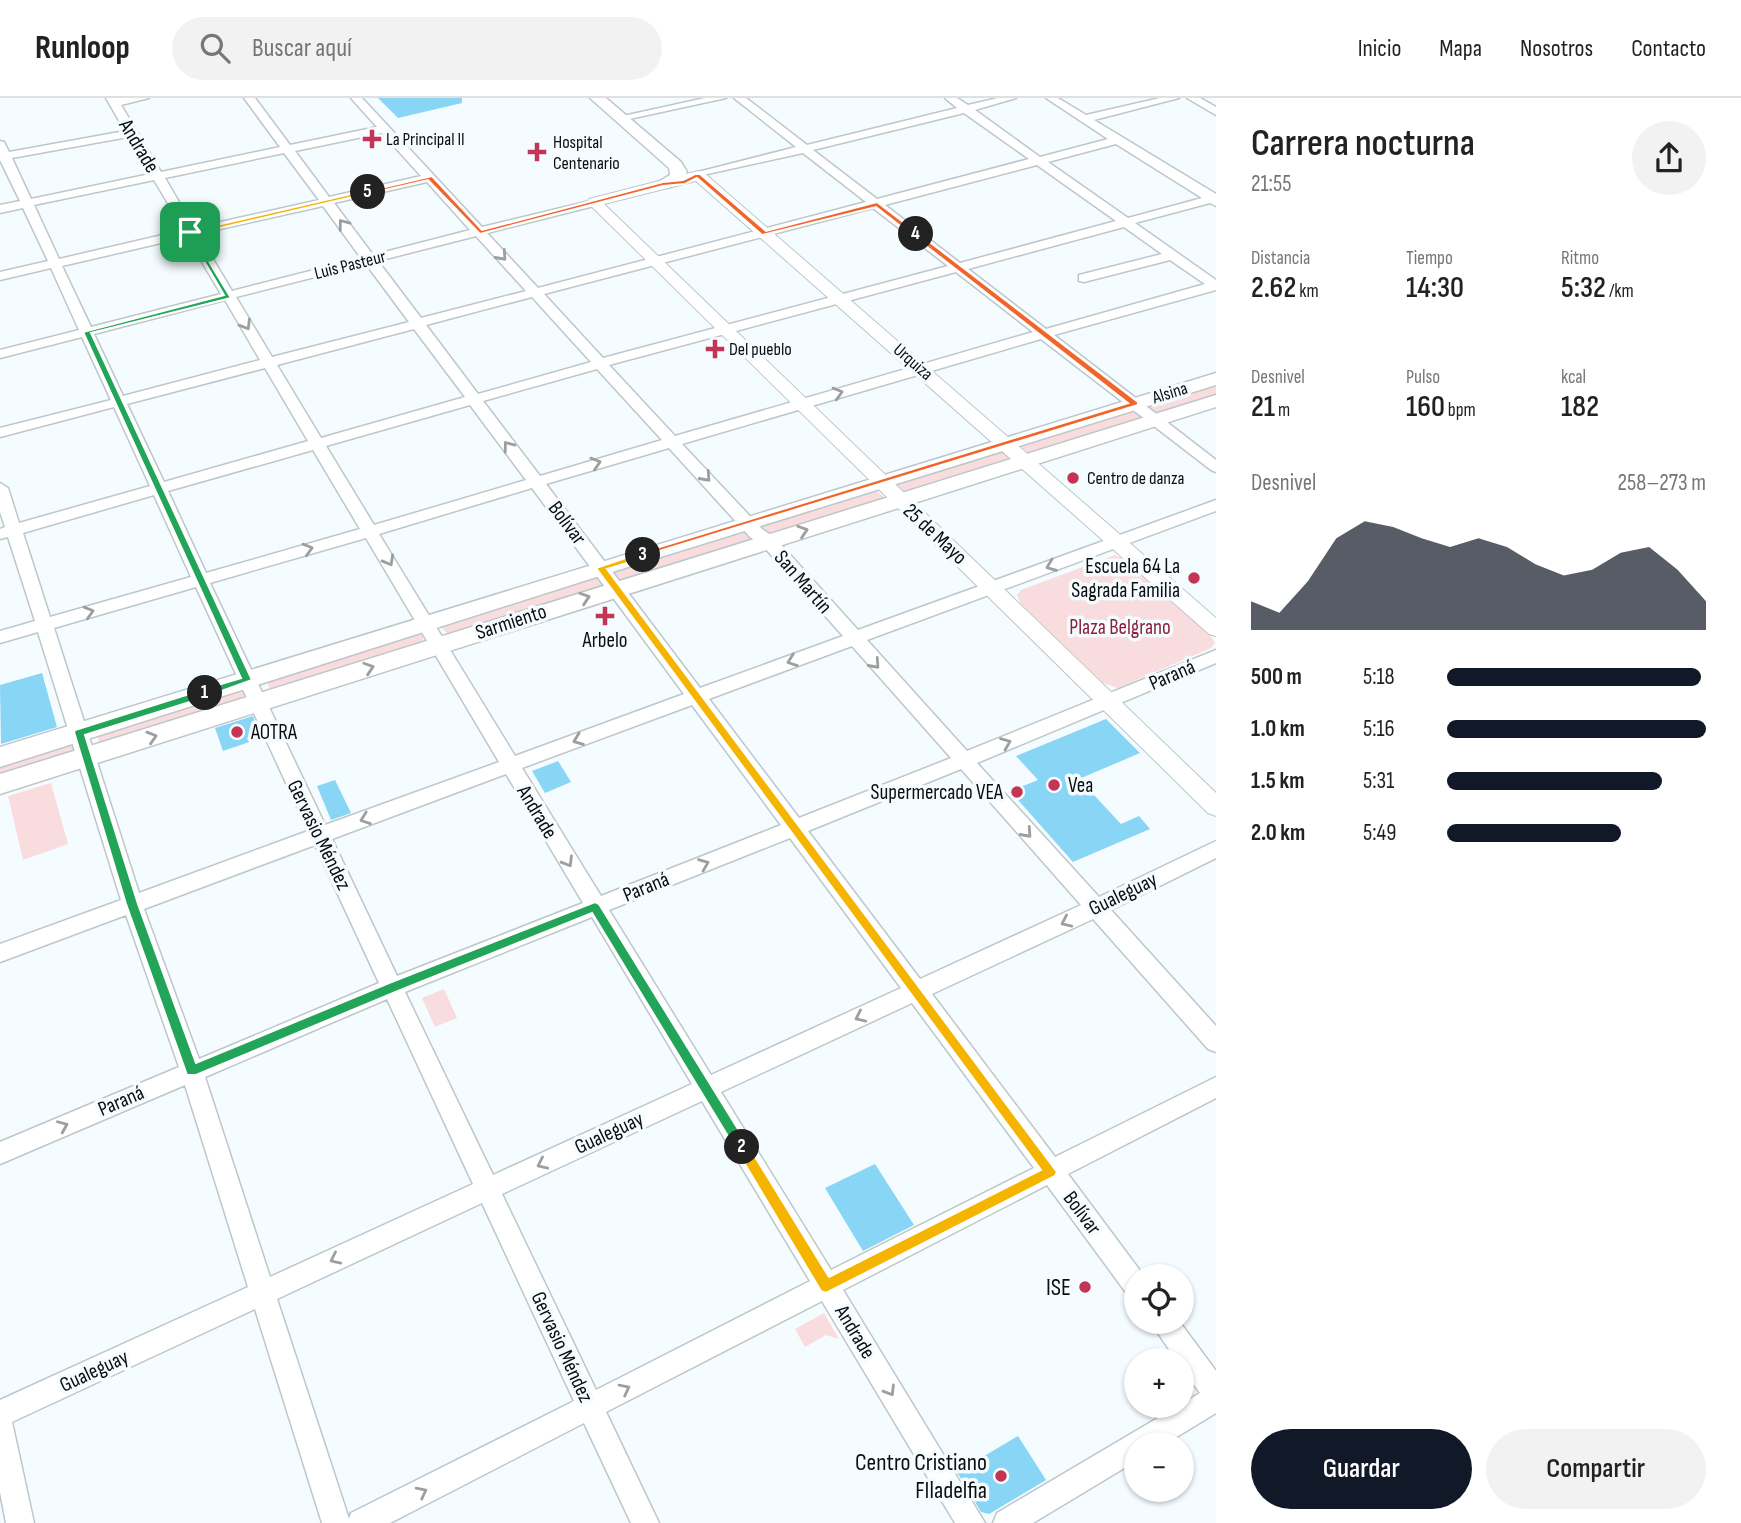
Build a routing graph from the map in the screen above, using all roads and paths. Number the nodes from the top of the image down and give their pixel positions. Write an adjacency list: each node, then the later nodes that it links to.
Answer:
1 (144, 98): 13 (street)
2 (249, 98): 22 (street, Bolívar)
3 (356, 98): 18 (street, San Martín)
4 (597, 98): 16 (main road, Urquiza)
5 (609, 98): 16 (main road, Urquiza)
6 (721, 98): 16 (street)
7 (738, 98): 21 (street)
8 (950, 98): 14 (street)
9 (1011, 98): 14 (street)
10 (1051, 98): 17 (street)
11 (1174, 98): 17 (street)
12 (1192, 98): 15 (street)
13 (112, 101): 19 (street, Andrade)
14 (965, 109): 21 (street); 24 (street)
15 (1216, 112)
16 (625, 117): 25 (main road, Urquiza); 28 (main road, Urquiza)
17 (1084, 119): 20 (street)
18 (384, 129): 22 (street); 27 (street, San Martín)
19 (131, 133): 23 (street); 26 (street, Andrade)
20 (1117, 139): 24 (street); 29 (street)
21 (804, 148): 25 (street); 33 (street)
22 (287, 149): 26 (street); 30 (street, Bolívar)
23 (2, 152): 32 (street, Gervasio Méndez)
24 (1037, 161): 33 (street); 35 (street)
25 (698, 175): 28 (street, Luis Pasteur); 38 (street, Urquiza)
26 (157, 176): 32 (street); 36 (street, Andrade)
27 (429, 178): 30 (street); 37 (street, San Martín)
28 (663, 184): 31 (street, Luis Pasteur)
29 (1215, 200): 35 (street)
30 (326, 201): 36 (street); 40 (street, Bolívar, one-way to 30)
31 (594, 202): 37 (street, Luis Pasteur); 41 (street, 25 de Mayo)
32 (27, 203): 34 (street); 42 (street, Gervasio Méndez)
33 (877, 204): 38 (street); 43 (street)
34 (0, 209)
35 (1126, 222): 39 (street); 43 (street)
36 (190, 232): 42 (street); 48 (street, Andrade)
37 (480, 232): 40 (street, Luis Pasteur); 47 (street, San Martín, one-way to 47)
38 (765, 234): 41 (street); 49 (street, Urquiza)
39 (1173, 255): 45 (street); 46 (street)
40 (369, 260): 48 (street, Luis Pasteur); 50 (street, Bolívar)
41 (656, 262): 47 (street); 51 (street, 25 de Mayo)
42 (55, 263): 44 (street); 52 (street, Gervasio Méndez)
43 (958, 267): 49 (street); 53 (street)
44 (0, 276)
45 (1084, 278)
46 (1216, 285): 53 (street)
47 (536, 293): 50 (street); 56 (street, San Martín)
48 (228, 296): 52 (street, Luis Pasteur); 55 (street, Andrade, one-way to 55)
49 (839, 298): 51 (street); 57 (street, Urquiza)
50 (417, 324): 55 (street); 59 (street, Bolívar)
51 (726, 330): 56 (street); 63 (street, 25 de Mayo)
52 (87, 332): 54 (street, Luis Pasteur); 61 (street, Gervasio Méndez)
53 (1045, 333): 57 (street); 62 (street)
54 (0, 354)
55 (268, 363): 61 (street); 67 (street, Andrade)
56 (601, 363): 59 (street); 66 (street, San Martín)
57 (922, 369): 63 (street, one-way to 57); 68 (street, Urquiza)
58 (1216, 379): 62 (main road, Alsina)
59 (473, 401): 67 (street); 71 (street, Bolívar, one-way to 59)
60 (1216, 401): 64 (main road, Alsina)
61 (119, 402): 65 (street); 74 (street, Gervasio Méndez)
62 (1135, 403): 64 (street); 68 (main road, Alsina)
63 (799, 404): 66 (street); 72 (street, 25 de Mayo)
64 (1155, 420): 69 (main road, Alsina); 70 (street)
65 (0, 433)
66 (672, 440): 71 (street, one-way to 66); 77 (street, San Martín, one-way to 77)
67 (317, 444): 74 (street); 78 (street, Andrade)
68 (1004, 444): 69 (street, Urquiza); 72 (main road, Sarmiento)
69 (1023, 461): 75 (main road, Sarmiento); 80 (street, Urquiza)
70 (1216, 467)
71 (535, 482): 78 (street); 82 (street, Bolívar)
72 (880, 482): 75 (street, 25 de Mayo); 77 (main road, Sarmiento)
73 (0, 488): 79 (street)
74 (159, 489): 79 (street); 83 (street, Gervasio Méndez)
75 (899, 500): 81 (main road, Sarmiento, one-way to 75); 85 (street, 25 de Mayo)
76 (1216, 505): 80 (street)
77 (748, 523): 81 (street, San Martín); 82 (main road, Sarmiento)
78 (372, 531): 83 (street, one-way to 78); 86 (street, Andrade, one-way to 86)
79 (7, 532): 87 (street)
80 (1115, 541): 85 (street, one-way to 85); 88 (street, Urquiza)
81 (769, 542): 84 (main road, Sarmiento); 90 (street, San Martín)
82 (601, 568): 84 (street, Bolívar); 86 (main road, Sarmiento)
83 (201, 580): 87 (street, one-way to 83); 93 (street, Gervasio Méndez)
84 (616, 588): 91 (main road, Sarmiento, one-way to 84); 94 (street, Bolívar)
85 (992, 588): 90 (street); 95 (street, 25 de Mayo)
86 (424, 624): 91 (street, Andrade); 93 (main road, Sarmiento)
87 (45, 625): 89 (street); 97 (street)
88 (1216, 629)
89 (0, 637)
90 (853, 639): 94 (street, one-way to 94); 99 (street, San Martín, one-way to 99)
91 (437, 646): 96 (main road, Sarmiento, one-way to 91); 100 (street, Andrade)
92 (1216, 656): 95 (street, Paraná)
93 (247, 680): 96 (street, Gervasio Méndez); 97 (main road, Sarmiento)
94 (696, 696): 100 (street, one-way to 100); 103 (street, Bolívar)
95 (1109, 701): 99 (street, Paraná, one-way to 95); 102 (street, 25 de Mayo)
96 (258, 704): 97 (main road, Sarmiento, one-way to 96); 104 (street, Gervasio Méndez)
97 (83, 745): 98 (main road, Sarmiento); 101 (main road, Sarmiento); 106 (street)
98 (0, 757)
99 (962, 761): 103 (street, Paraná); 108 (street, San Martín, one-way to 108)
100 (509, 766): 104 (street, one-way to 104); 107 (street, Andrade, one-way to 107)
101 (0, 784)
102 (1216, 807)
103 (793, 828): 107 (street, Paraná, one-way to 103); 111 (street, Bolívar)
104 (319, 835): 106 (street); 110 (street, Gervasio Méndez)
105 (1216, 849): 108 (street, Gualeguay)
106 (132, 904): 109 (street); 113 (street)
107 (595, 907): 110 (street, Paraná); 115 (street, Andrade)
108 (1094, 908): 111 (street, Gualeguay, one-way to 111); 112 (street, San Martín)
109 (0, 953)
110 (393, 987): 113 (street, Paraná); 118 (street, Gervasio Méndez)
111 (915, 991): 115 (street, Gualeguay, one-way to 115); 117 (street, Bolívar)
112 (1216, 1042)
113 (192, 1071): 116 (street, Paraná, one-way to 113); 121 (street)
114 (1216, 1087): 117 (street)
115 (706, 1088): 118 (street, Gualeguay, one-way to 118); 120 (street, Andrade)
116 (0, 1153)
117 (1051, 1172): 119 (street, Bolívar); 120 (street)
118 (487, 1189): 121 (street, Gualeguay, one-way to 121); 124 (street, Gervasio Méndez)
119 (1124, 1269)
120 (826, 1286): 124 (street, one-way to 120); 133 (street, Andrade, one-way to 133)
121 (260, 1294): 125 (street, Gualeguay); 130 (street)
122 (1172, 1334): 123 (street)
123 (1216, 1395): 127 (street)
124 (590, 1406): 131 (street, one-way to 124); 132 (street, Gervasio Méndez)
125 (0, 1414)
126 (0, 1424): 129 (street)
127 (1158, 1432)
128 (1124, 1453): 134 (street)
129 (20, 1523)
130 (335, 1523)
131 (361, 1523)
132 (645, 1523)
133 (971, 1523)
134 (1007, 1523)

